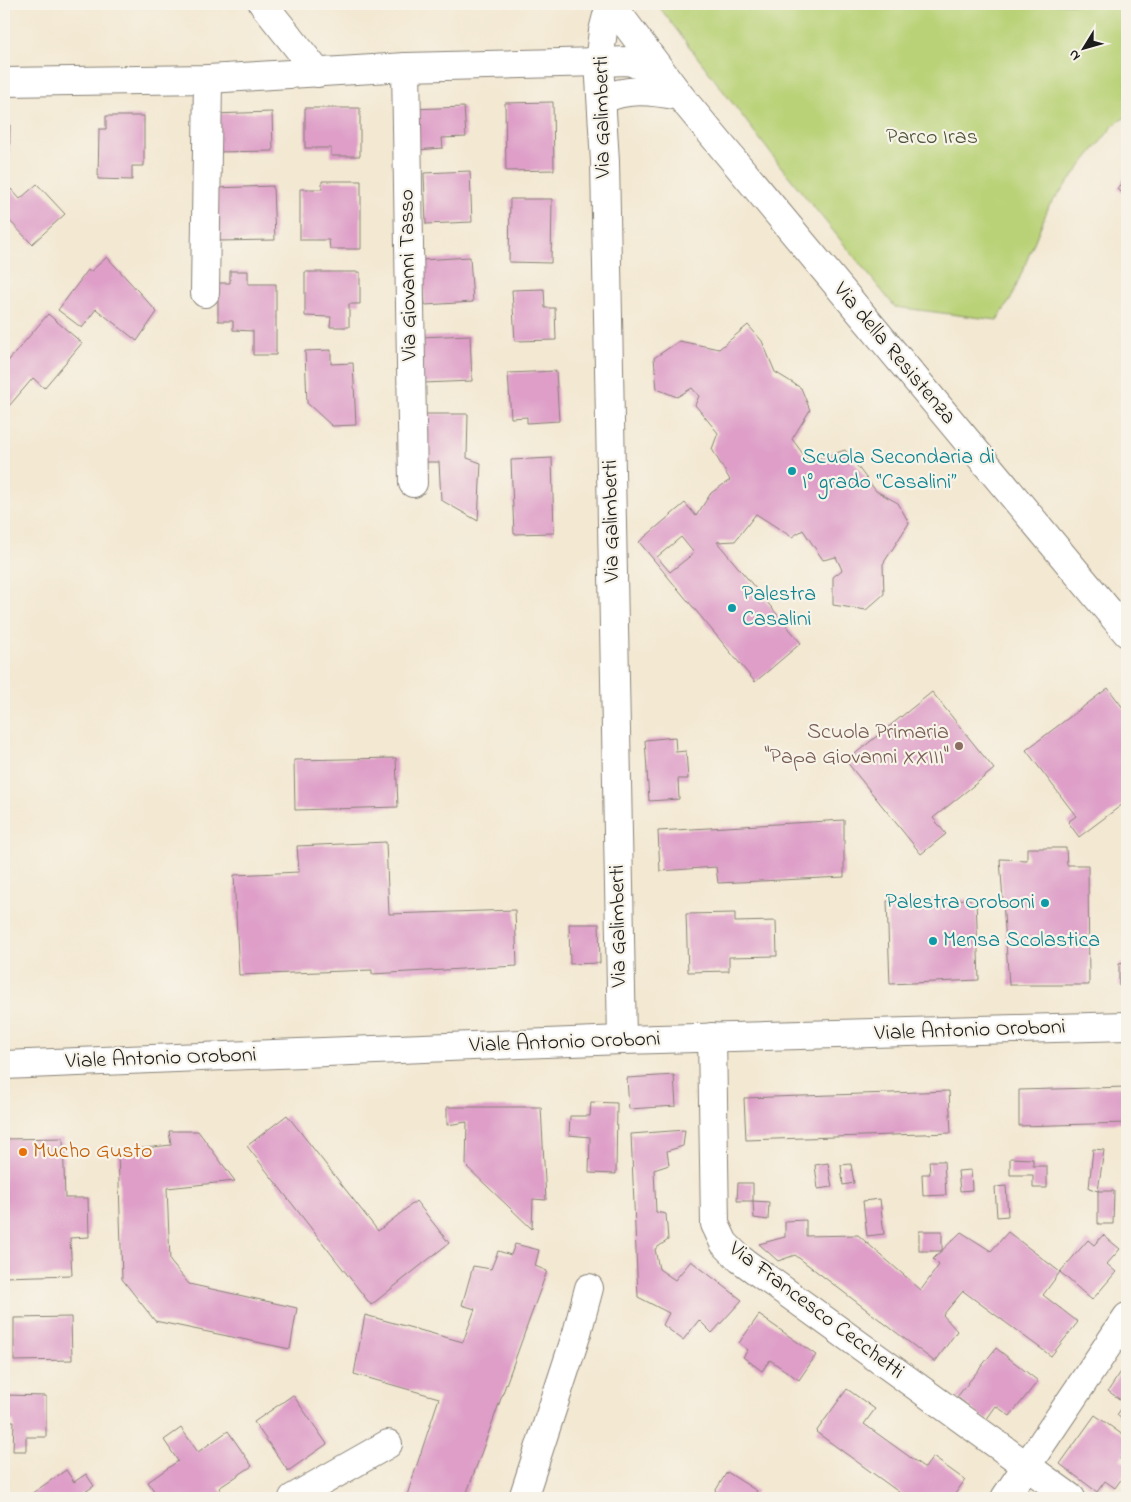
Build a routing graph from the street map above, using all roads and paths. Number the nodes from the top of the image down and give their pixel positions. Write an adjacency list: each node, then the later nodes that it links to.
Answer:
1 (263, 4): 5 (street)
2 (611, 4): 3 (street, Via Galimberti); 6 (street, Via della Resistenza)
3 (599, 62): 4 (street); 6 (street, Via della Resistenza); 10 (street, Via Galimberti)
4 (406, 68): 5 (street); 12 (street, Via Giovanni Tasso)
5 (318, 73): 7 (street)
6 (662, 74): 9 (street, Via della Resistenza)
7 (208, 79): 8 (street); 11 (street)
8 (4, 82)
9 (680, 96): 10 (street); 13 (street, Via della Resistenza)
10 (602, 100): 16 (street, Via Galimberti)
11 (205, 293)
12 (413, 483)
13 (1127, 634)
14 (1127, 1026): 15 (street, Viale Antonio Oroboni)
15 (712, 1038): 16 (street, Viale Antonio Oroboni); 21 (street, Via Francesco Cecchetti)
16 (622, 1040): 17 (street, Viale Antonio Oroboni)
17 (4, 1065)
18 (589, 1288): 23 (street)
19 (1127, 1316): 21 (street)
20 (388, 1444): 22 (street)
21 (1025, 1467): 24 (street); 25 (street, Via Francesco Cecchetti)
22 (293, 1498)
23 (523, 1498)
24 (1006, 1498)
25 (1071, 1498)

